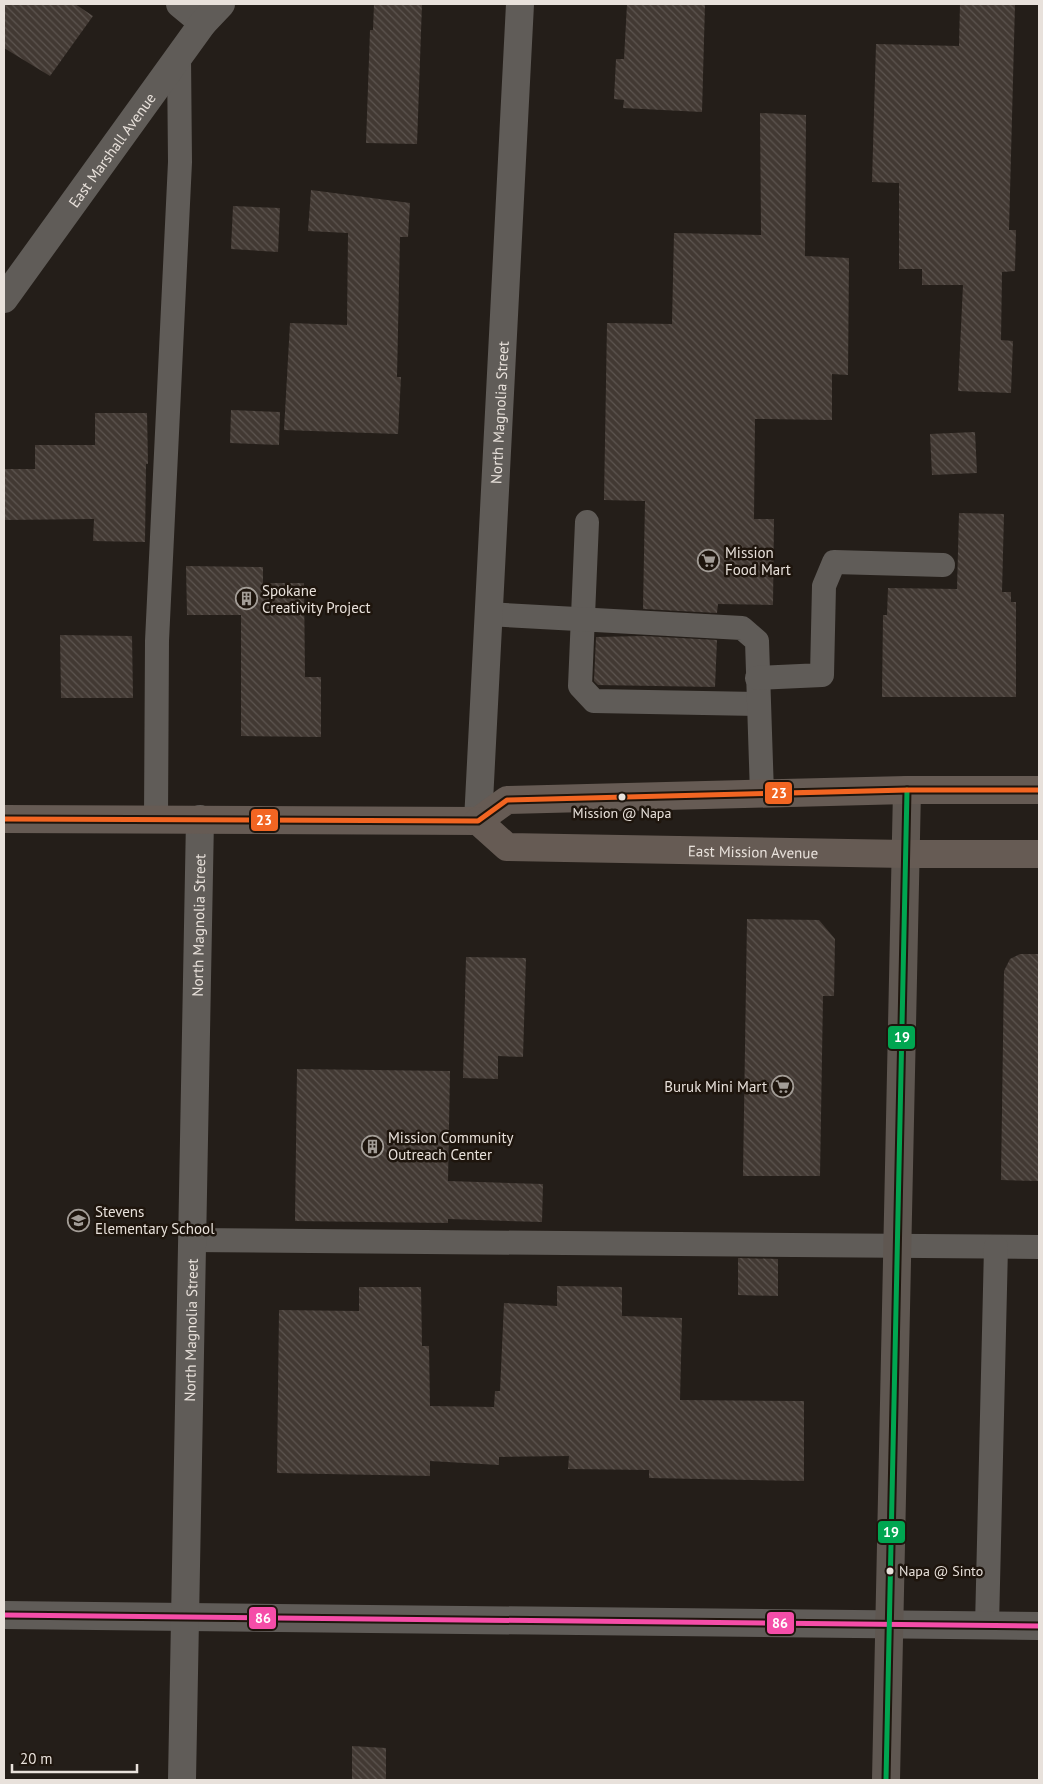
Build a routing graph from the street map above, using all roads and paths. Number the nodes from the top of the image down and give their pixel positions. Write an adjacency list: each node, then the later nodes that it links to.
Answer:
1 (180, 4): 3 (street)
2 (520, 4): 8 (street, North Magnolia Street)
3 (212, 13): 4 (street, East Marshall Avenue)
4 (179, 57): 5 (street, East Marshall Avenue); 16 (lane)
5 (4, 299)
6 (587, 522): 9 (lane)
7 (943, 565): 10 (lane)
8 (487, 614): 9 (lane); 18 (street, North Magnolia Street)
9 (583, 620): 10 (lane); 11 (lane)
10 (757, 678): 11 (lane)
11 (758, 704): 14 (lane)
12 (907, 790): 13 (main road); 14 (main road); 19 (main road)
13 (1039, 790)
14 (762, 794): 18 (main road)
15 (4, 819): 16 (main road)
16 (156, 819): 17 (main road)
17 (200, 819): 18 (main road); 21 (street, North Magnolia Street)
18 (478, 821): 19 (main road, East Mission Avenue)
19 (906, 854): 20 (main road, East Mission Avenue); 22 (main road)
20 (1039, 854)
21 (191, 1240): 22 (lane); 26 (street, North Magnolia Street)
22 (898, 1246): 23 (lane); 27 (main road)
23 (996, 1247): 24 (lane); 28 (lane)
24 (1039, 1247)
25 (4, 1615): 26 (street)
26 (186, 1617): 27 (street); 30 (street, North Magnolia Street)
27 (889, 1625): 28 (street); 31 (main road)
28 (987, 1626): 29 (street)
29 (1039, 1626)
30 (182, 1780)
31 (886, 1780)

